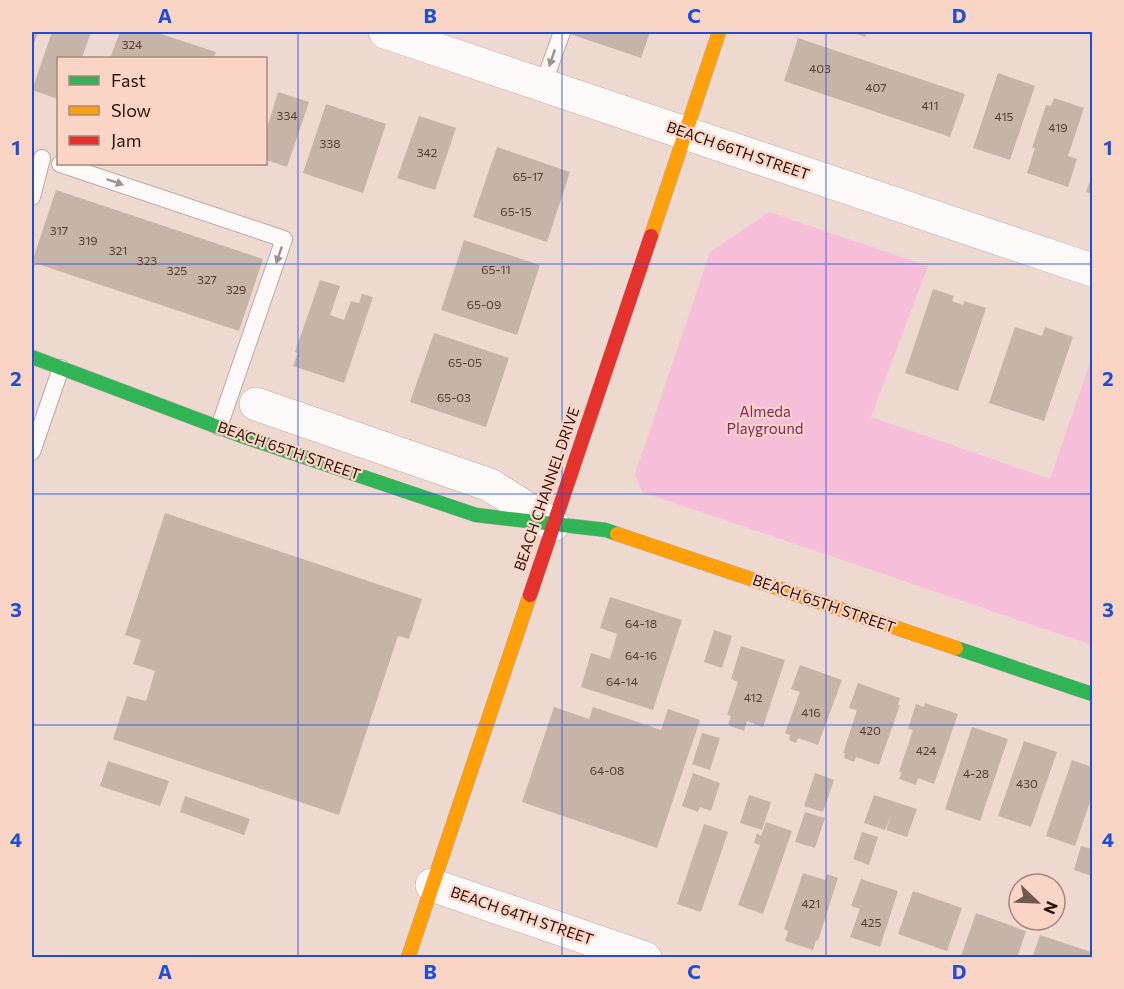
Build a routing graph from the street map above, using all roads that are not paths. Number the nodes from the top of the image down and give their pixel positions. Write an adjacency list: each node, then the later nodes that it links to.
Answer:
1 (385, 32): 4 (street, BEACH 66TH STREET)
2 (562, 32): 4 (lane, one-way to 4)
3 (719, 32): 5 (street, BEACH CHANNEL DRIVE)
4 (543, 86): 5 (street, BEACH 66TH STREET)
5 (685, 134): 9 (street, BEACH 66TH STREET); 15 (street, BEACH CHANNEL DRIVE)
6 (48, 160): 8 (lane)
7 (63, 165): 13 (lane, one-way to 13)
8 (32, 197)
9 (1092, 270)
10 (32, 357): 11 (street, BEACH 65TH STREET)
11 (61, 368): 13 (street, BEACH 65TH STREET); 14 (lane)
12 (256, 404): 15 (street, BEACH 65TH STREET)
13 (219, 428): 15 (street, BEACH 65TH STREET)
14 (32, 452)
15 (553, 525): 16 (street, BEACH 65TH STREET); 17 (street, BEACH CHANNEL DRIVE)
16 (1092, 694)
17 (432, 885): 18 (street, BEACH CHANNEL DRIVE); 19 (street, BEACH 64TH STREET)
18 (408, 957)
19 (645, 957)

